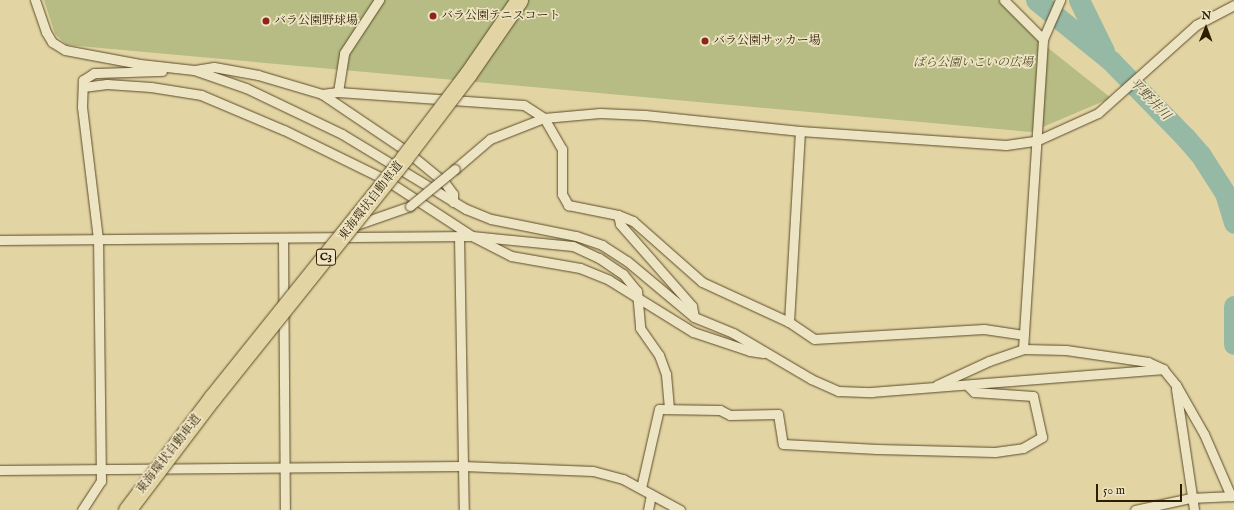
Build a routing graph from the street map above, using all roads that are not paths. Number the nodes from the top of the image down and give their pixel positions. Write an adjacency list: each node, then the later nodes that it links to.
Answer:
1 (35, 0): 8 (street)
2 (378, 0): 11 (street)
3 (519, 0): 46 (highway, 東海環状自動車道 / C3, bridge)
4 (1004, 0): 7 (street)
5 (1060, 0): 7 (street)
6 (1234, 5): 15 (street)
7 (1046, 36): 15 (street)
8 (177, 68): 9 (street); 10 (street)
9 (194, 70): 12 (street); 16 (street)
10 (83, 87): 19 (street); 23 (street)
11 (338, 92): 12 (street); 13 (street)
12 (322, 94): 16 (street)
13 (544, 118): 14 (street); 17 (street); 22 (street, bridge)
14 (800, 131): 15 (street); 28 (street)
15 (1036, 141): 29 (street)
16 (453, 202): 20 (street)
17 (618, 216): 27 (street); 28 (street)
18 (459, 236): 19 (street); 22 (street); 38 (street)
19 (472, 236): 25 (street); 26 (street)
20 (576, 236): 25 (street); 27 (street)
21 (283, 238): 22 (street); 23 (street); 37 (street)
22 (315, 238)
23 (98, 239): 24 (street); 39 (street)
24 (0, 240)
25 (573, 246): 26 (street)
26 (638, 300): 31 (street); 36 (street)
27 (694, 317): 31 (street)
28 (789, 322): 29 (street)
29 (1024, 335): 30 (street)
30 (1023, 349): 32 (street); 35 (street)
31 (766, 353): 35 (street)
32 (1163, 369): 33 (street); 34 (street)
33 (967, 385): 35 (street); 36 (street)
34 (1176, 385): 43 (street); 44 (street)
35 (932, 388)
36 (669, 408): 41 (street)
37 (285, 466): 38 (street); 39 (street); 47 (street)
38 (463, 466): 41 (street); 48 (street)
39 (99, 469): 40 (street); 45 (street)
40 (0, 470)
41 (640, 488): 42 (street)
42 (652, 494): 49 (street); 50 (street)
43 (1232, 496): 44 (street)
44 (1190, 498): 51 (street); 52 (street)
45 (82, 510)
46 (127, 510)
47 (285, 510)
48 (464, 510)
49 (648, 510)
50 (680, 510)
51 (1136, 510)
52 (1194, 510)

